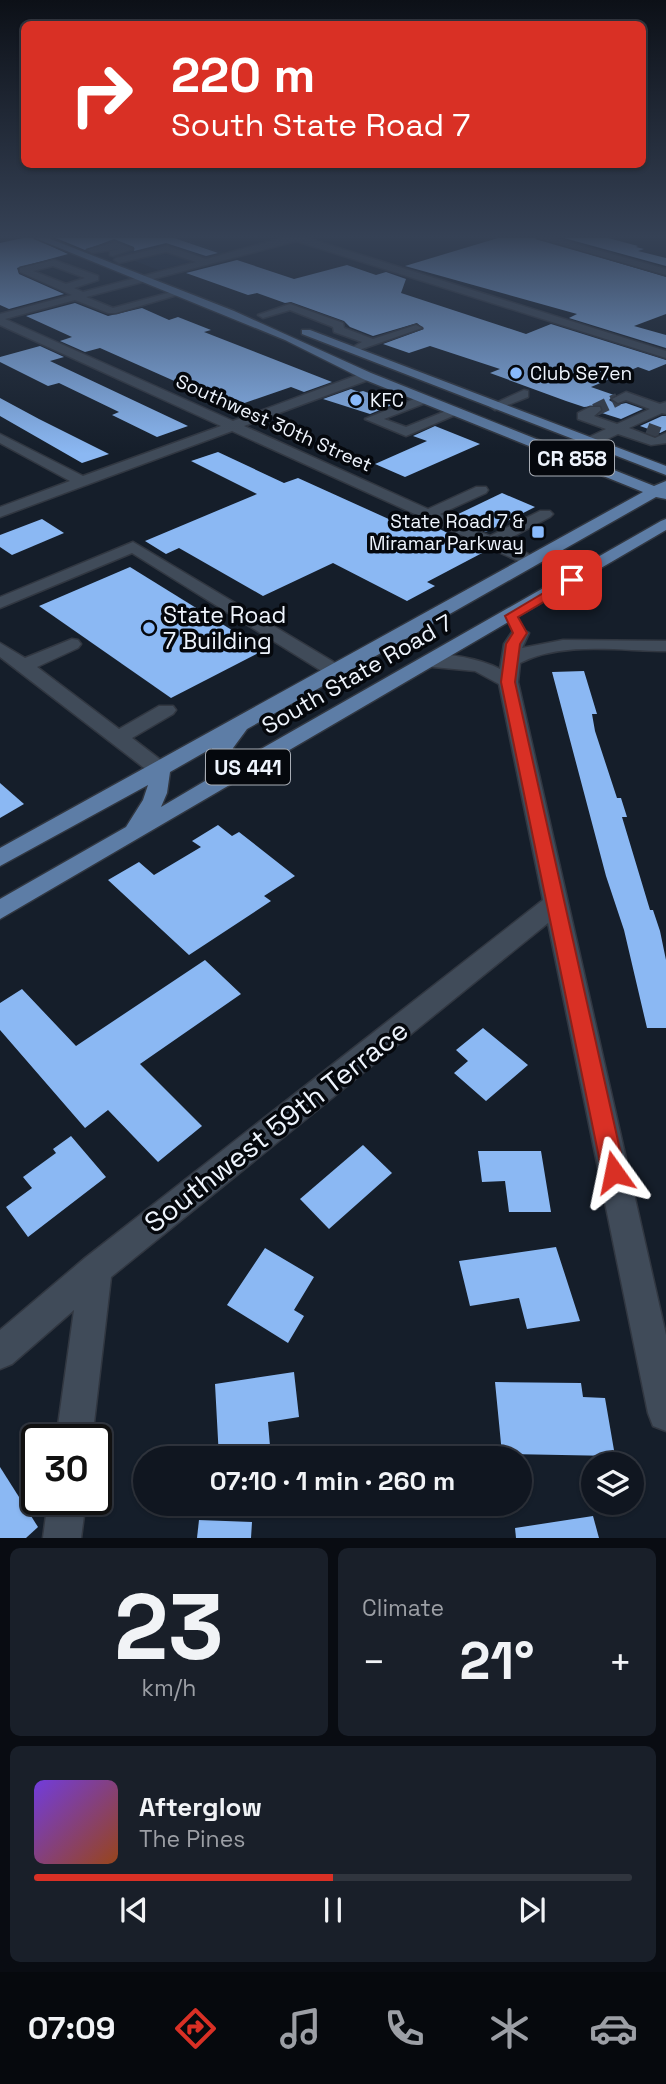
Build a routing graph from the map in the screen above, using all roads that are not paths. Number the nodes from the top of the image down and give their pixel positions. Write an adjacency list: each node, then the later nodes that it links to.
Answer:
1 (32, 310): 10 (street)
2 (220, 310): 15 (main road, CR 858)
3 (250, 310): 9 (main road, CR 858)
4 (281, 310): 9 (street)
5 (298, 310): 12 (street)
6 (506, 310): 8 (street)
7 (523, 310): 14 (street)
8 (497, 313)
9 (264, 315): 13 (main road, CR 858)
10 (0, 319): 23 (street, Southwest 30th Street)
11 (416, 328): 12 (street)
12 (372, 342): 13 (street)
13 (351, 350): 19 (main road, CR 858)
14 (666, 355)
15 (367, 376): 17 (main road, CR 858); 23 (street)
16 (524, 394): 19 (street)
17 (424, 399): 21 (main road, CR 858); 21 (street)
18 (618, 400): 22 (street)
19 (495, 406): 25 (main road, CR 858)
20 (595, 410): 22 (street)
21 (456, 412): 29 (main road, CR 858)
22 (653, 423): 25 (street)
23 (235, 426): 27 (street); 31 (street, Southwest 30th Street)
24 (0, 438): 27 (street)
25 (590, 442): 26 (main road, CR 858)
26 (666, 471)
27 (82, 482): 30 (street)
28 (481, 490): 31 (street)
29 (662, 491): 35 (main road, South State Road 7 / US 441)
30 (0, 512)
31 (429, 514): 34 (street, Southwest 30th Street)
32 (545, 514): 34 (street)
33 (666, 524): 37 (main road, South State Road 7 / US 441)
34 (491, 542): 35 (street, Southwest 30th Street)
35 (531, 561): 44 (main road, South State Road 7 / US 441)
36 (0, 603): 44 (street)
37 (516, 624): 39 (street); 42 (main road, South State Road 7 / US 441); 45 (street)
38 (72, 644): 43 (street)
39 (553, 646): 40 (street); 45 (street)
40 (666, 646)
41 (0, 648): 43 (street)
42 (433, 661): 45 (street); 50 (main road, South State Road 7 / US 441)
43 (24, 666): 48 (street)
44 (335, 671): 47 (main road, South State Road 7 / US 441)
45 (510, 671): 53 (street)
46 (166, 710): 48 (street)
47 (243, 722): 49 (main road, South State Road 7 / US 441); 50 (main road)
48 (119, 737): 49 (street)
49 (159, 769): 51 (main road); 52 (main road, South State Road 7 / US 441)
50 (216, 785): 51 (main road, South State Road 7 / US 441)
51 (134, 832): 54 (main road, South State Road 7 / US 441)
52 (0, 858)
53 (555, 904): 55 (street, Southwest 59th Terrace); 57 (street)
54 (0, 910)
55 (96, 1269): 56 (street, Southwest 59th Terrace); 58 (street)
56 (0, 1352)
57 (666, 1412)
58 (76, 1424)
59 (64, 1515): 60 (street)
60 (62, 1538)

